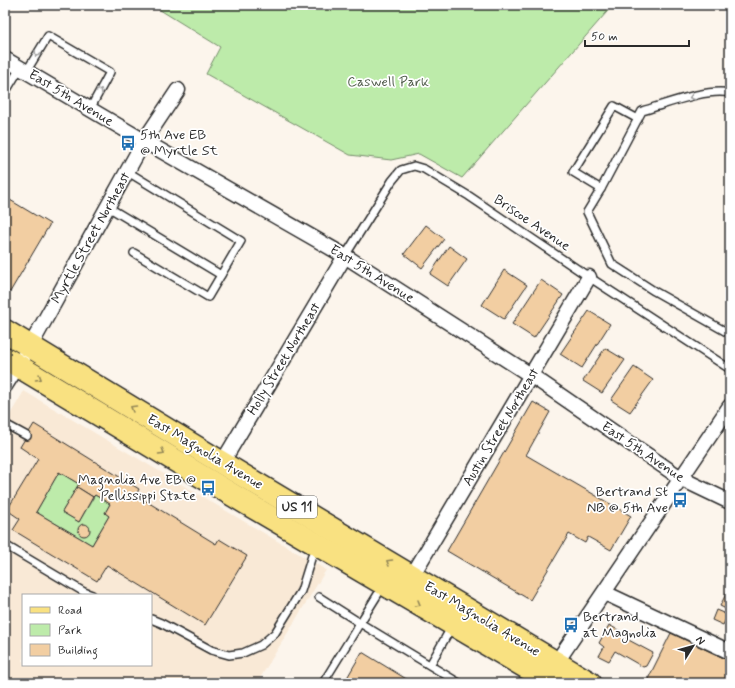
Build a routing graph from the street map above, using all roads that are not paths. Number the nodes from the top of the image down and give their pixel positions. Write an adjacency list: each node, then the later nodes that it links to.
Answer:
1 (5, 59): 2 (street, East 5th Avenue)
2 (23, 70): 4 (lane); 6 (street, East 5th Avenue); 6 (lane, one-way to 2)
3 (178, 90): 8 (street, Myrtle Street Northeast)
4 (5, 93)
5 (730, 93): 7 (lane, one-way to 7)
6 (90, 110): 8 (street, East 5th Avenue)
7 (638, 119): 10 (lane); 10 (lane)
8 (144, 142): 9 (street, Myrtle Street Northeast); 13 (street, East 5th Avenue)
9 (128, 172): 11 (street, Myrtle Street Northeast); 14 (lane)
10 (601, 189): 17 (lane)
11 (108, 207): 14 (lane); 18 (street, Myrtle Street Northeast)
12 (134, 253): 14 (lane)
13 (345, 256): 15 (lane, Briscoe Avenue); 21 (street, East 5th Avenue); 26 (street, Holly Street Northeast)
14 (221, 275)
15 (589, 277): 20 (lane, Briscoe Avenue); 21 (street, Austin Street Northeast)
16 (5, 330): 18 (main road, East Magnolia Avenue / US 11)
17 (730, 334)
18 (30, 345): 19 (street, Myrtle Street Northeast); 26 (main road, East Magnolia Avenue / US 11, one-way to 18)
19 (11, 362): 22 (street, Myrtle Street Northeast); 29 (main road, East Magnolia Avenue, one-way to 29)
20 (730, 369)
21 (532, 376): 27 (street, East 5th Avenue); 31 (street, Austin Street Northeast)
22 (5, 386)
23 (730, 406): 27 (street)
24 (5, 424): 25 (lane)
25 (27, 436)
26 (222, 463): 31 (main road, East Magnolia Avenue / US 11, one-way to 26)
27 (682, 479): 28 (street, East 5th Avenue); 33 (street)
28 (730, 502)
29 (315, 544): 32 (main road, East Magnolia Avenue); 36 (lane)
30 (5, 546): 34 (lane)
31 (412, 576): 41 (main road, East Magnolia Avenue / US 11)
32 (384, 584): 37 (lane); 38 (main road, East Magnolia Avenue, one-way to 38)
33 (604, 593): 39 (street); 41 (street)
34 (89, 594)
35 (319, 597): 37 (lane)
36 (152, 619)
37 (360, 623): 40 (lane); 42 (lane)
38 (453, 624): 40 (lane); 41 (main road, East Magnolia Avenue)
39 (730, 652)
40 (430, 665): 43 (lane)
41 (549, 677): 44 (main road, East Magnolia Avenue / US 11)
42 (323, 683)
43 (459, 683)
44 (590, 683)

